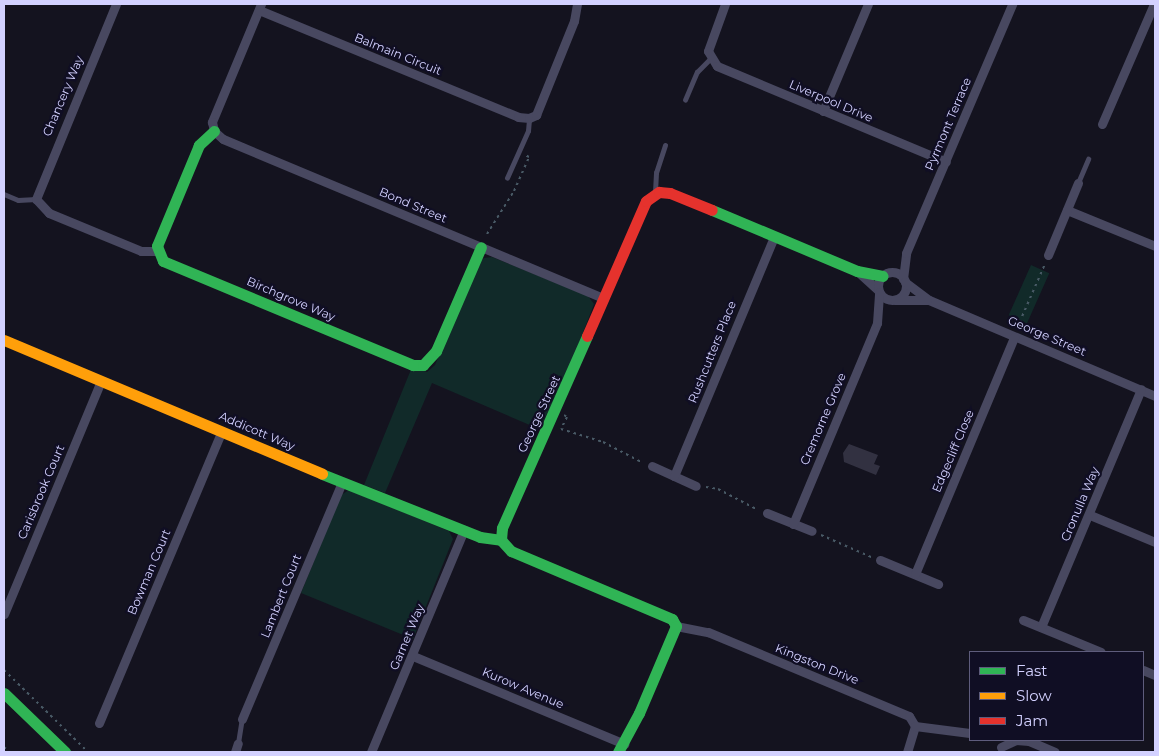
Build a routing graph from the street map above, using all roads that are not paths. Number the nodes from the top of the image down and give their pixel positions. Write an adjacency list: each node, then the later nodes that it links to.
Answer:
1 (116, 4): 21 (street, Chancery Way)
2 (578, 4): 11 (street)
3 (725, 4): 8 (street)
4 (868, 4): 10 (street)
5 (1012, 4): 16 (street, Pyrmont Terrace)
6 (1154, 4): 12 (street)
7 (260, 7): 11 (street, Balmain Circuit); 13 (street)
8 (710, 59): 9 (lane); 10 (street, Liverpool Drive)
9 (686, 100)
10 (823, 111): 16 (street, Liverpool Drive)
11 (529, 118): 17 (lane)
12 (1102, 124)
13 (214, 131): 25 (street, Bond Street); 26 (street)
14 (665, 145): 20 (lane)
15 (1088, 159): 18 (lane)
16 (946, 162): 27 (street, Pyrmont Terrace)
17 (507, 178)
18 (1078, 183): 22 (street)
19 (4, 194): 21 (lane)
20 (655, 194): 23 (street); 33 (street, George Street)
21 (36, 199): 26 (street)
22 (1067, 210): 24 (street); 28 (street)
23 (774, 237): 29 (street); 44 (street, Rushcutters Place)
24 (1155, 246)
25 (480, 247): 26 (street, Birchgrove Way); 33 (street, Bond Street)
26 (156, 251)
27 (906, 253): 30 (street, Pyrmont Terrace); 31 (street, Pyrmont Terrace)
28 (1048, 255)
29 (857, 271): 30 (street); 32 (street)
30 (885, 274): 31 (street); 32 (street)
31 (904, 281): 34 (street); 35 (street, George Street)
32 (879, 291): 34 (street); 36 (street, Cremorne Grove)
33 (604, 298): 52 (street, George Street)
34 (893, 300): 35 (street, George Street); 36 (street, Cremorne Grove)
35 (929, 300): 37 (street, George Street)
36 (877, 323): 49 (street, Cremorne Grove)
37 (1014, 337): 40 (street, George Street); 55 (street, Edgecliff Close)
38 (4, 340): 39 (street, Addicott Way)
39 (101, 381): 42 (street, Addicott Way); 57 (street, Carisbrook Court)
40 (1141, 389): 41 (street, George Street); 48 (street, Cronulla Way)
41 (1155, 396)
42 (222, 431): 45 (street, Addicott Way); 65 (street, Bowman Court)
43 (652, 466): 44 (street)
44 (674, 476): 46 (street)
45 (342, 482): 50 (street, Addicott Way); 64 (street, Lambert Court)
46 (696, 486)
47 (767, 513): 49 (street)
48 (1090, 514): 53 (street); 60 (street, Cronulla Way)
49 (793, 524): 51 (street)
50 (464, 530): 52 (street, Addicott Way); 62 (street, Garnet Way)
51 (812, 532)
52 (502, 540): 59 (street)
53 (1155, 542)
54 (880, 560): 55 (street)
55 (914, 574): 56 (street)
56 (938, 584)
57 (4, 614)
58 (1023, 620): 60 (street)
59 (676, 626): 66 (street, Kingston Drive); 72 (street)
60 (1041, 627): 61 (street)
61 (1099, 651)
62 (413, 656): 72 (street, Kurow Avenue); 74 (street, Garnet Way)
63 (4, 693): 73 (street)
64 (242, 719): 71 (lane)
65 (99, 723)
66 (915, 726): 67 (street); 75 (street)
67 (969, 733)
68 (1013, 741): 70 (street)
69 (1029, 741): 76 (street)
70 (999, 746)
71 (237, 748)
72 (621, 748)
73 (65, 752)
74 (371, 752)
75 (907, 752)
76 (1055, 752)

